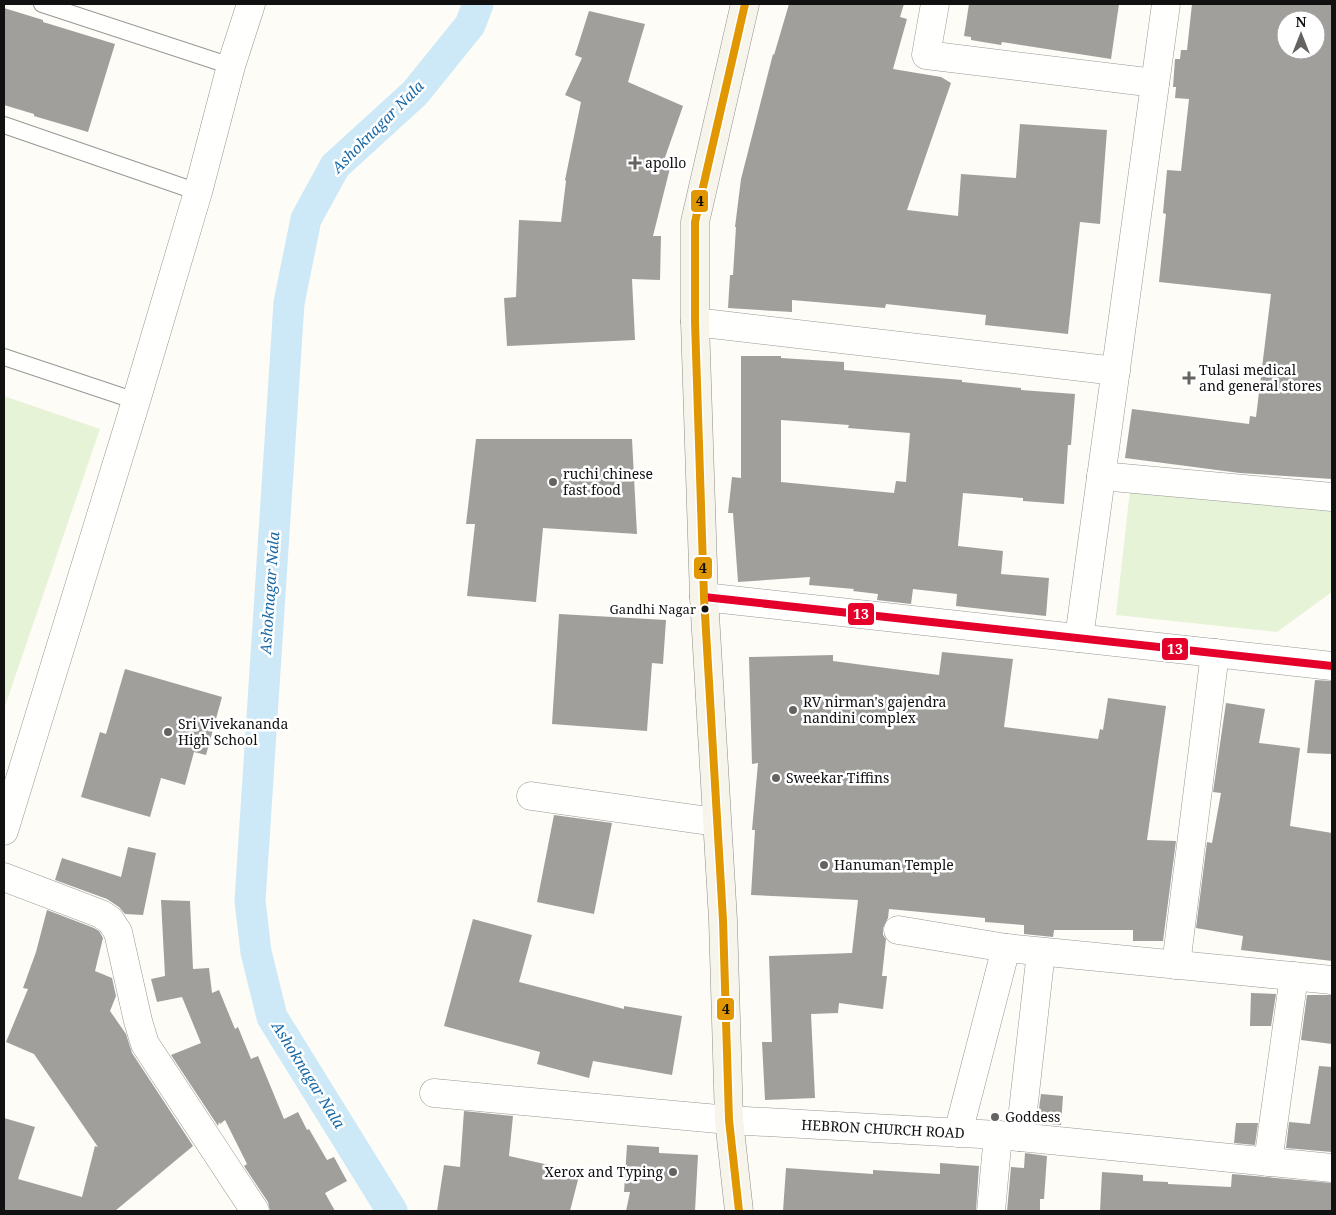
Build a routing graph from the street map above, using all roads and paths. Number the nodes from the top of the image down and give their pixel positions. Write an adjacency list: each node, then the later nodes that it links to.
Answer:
1 (42, 4): 6 (lane)
2 (251, 4): 6 (street)
3 (745, 4): 10 (main road)
4 (935, 4): 7 (street)
5 (1166, 4): 7 (street)
6 (231, 66): 9 (street)
7 (1155, 83): 12 (street)
8 (4, 125): 9 (lane)
9 (198, 192): 13 (street)
10 (695, 322): 12 (street); 16 (main road)
11 (4, 357): 13 (lane)
12 (1116, 371): 14 (street)
13 (136, 401): 22 (street)
14 (1101, 476): 15 (street); 17 (street)
15 (1332, 497)
16 (704, 597): 17 (street); 21 (main road)
17 (1079, 638): 18 (street)
18 (1215, 653): 19 (street); 27 (street)
19 (1332, 666)
20 (531, 796): 21 (street)
21 (716, 822): 31 (main road)
22 (4, 831)
23 (4, 877): 36 (street)
24 (898, 930): 25 (street)
25 (1006, 948): 26 (street); 32 (street)
26 (1041, 952): 27 (street); 33 (street)
27 (1176, 965): 28 (street)
28 (1294, 976): 29 (street); 34 (street)
29 (1332, 980)
30 (434, 1093): 31 (street, HEBRON CHURCH ROAD)
31 (729, 1120): 32 (street, HEBRON CHURCH ROAD); 37 (main road)
32 (958, 1133): 33 (street, HEBRON CHURCH ROAD)
33 (1009, 1136): 34 (street, HEBRON CHURCH ROAD); 38 (street)
34 (1268, 1162): 35 (street, HEBRON CHURCH ROAD)
35 (1332, 1168)
36 (255, 1211)
37 (739, 1211)
38 (991, 1211)

